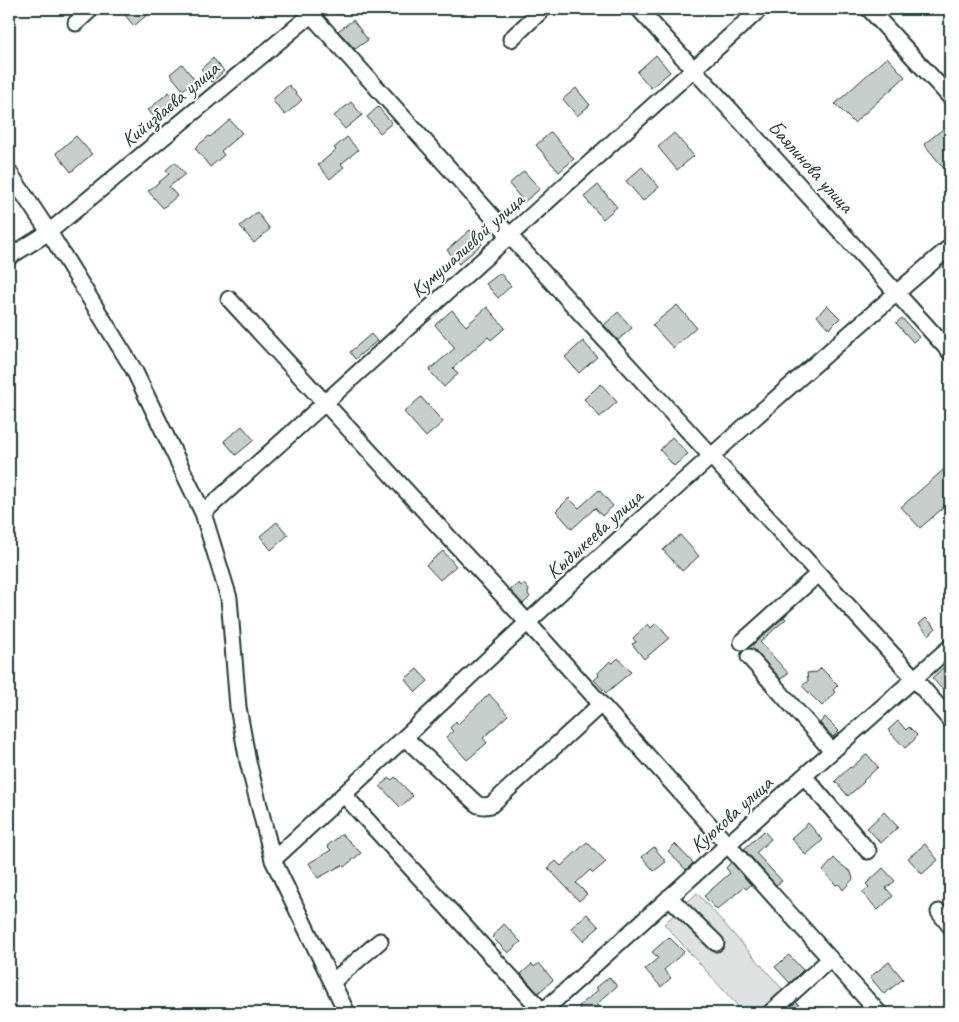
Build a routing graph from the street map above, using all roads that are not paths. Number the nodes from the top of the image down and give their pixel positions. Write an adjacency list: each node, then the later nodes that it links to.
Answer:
1 (91, 9): 7 (street)
2 (543, 9): 8 (street)
3 (640, 9): 9 (street, Баялинова улица)
4 (760, 9): 9 (street, Кумушалиевой улица)
5 (869, 9): 10 (street)
6 (312, 11): 12 (street, Кийизбаева улица); 13 (street)
7 (76, 23)
8 (511, 39)
9 (694, 68): 13 (street, Кумушалиевой улица); 16 (street, Баялинова улица)
10 (950, 97)
11 (9, 172): 12 (street)
12 (49, 232): 15 (street, Кийизбаева улица); 21 (street)
13 (509, 235): 19 (street, Кумушалиевой улица); 20 (street)
14 (950, 247): 16 (street, Кыдыкеева улица)
15 (9, 257)
16 (896, 293): 18 (street, Баялинова улица); 20 (street, Кыдыкеева улица)
17 (229, 299): 19 (street)
18 (950, 352)
19 (325, 403): 21 (street, Кумушалиевой улица); 23 (street)
20 (711, 457): 22 (street); 23 (street, Кыдыкеева улица)
21 (203, 513): 36 (street)
22 (818, 574): 24 (street); 27 (street)
23 (528, 622): 28 (street); 30 (street, Кыдыкеева улица)
24 (742, 642)
25 (950, 647): 27 (street, Куюкова улица)
26 (749, 656): 31 (street)
27 (914, 678): 29 (street); 31 (street, Куюкова улица)
28 (601, 704): 30 (street); 34 (street)
29 (950, 720)
30 (405, 738): 33 (street, Кыдыкеева улица)
31 (832, 751): 32 (street, Куюкова улица)
32 (804, 776): 34 (street, Куюкова улица); 35 (street)
33 (344, 795): 36 (street, Кыдыкеева улица); 45 (street)
34 (727, 845): 37 (street, Куюкова улица); 42 (street)
35 (868, 851)
36 (273, 860): 43 (street)
37 (669, 897): 41 (street); 45 (street, Куюкова улица)
38 (939, 912): 39 (street)
39 (950, 926)
40 (380, 941): 43 (street)
41 (716, 943)
42 (830, 960): 46 (street); 47 (street)
43 (332, 982): 44 (street)
44 (347, 1013)
45 (542, 1013)
46 (770, 1013)
47 (879, 1013)

